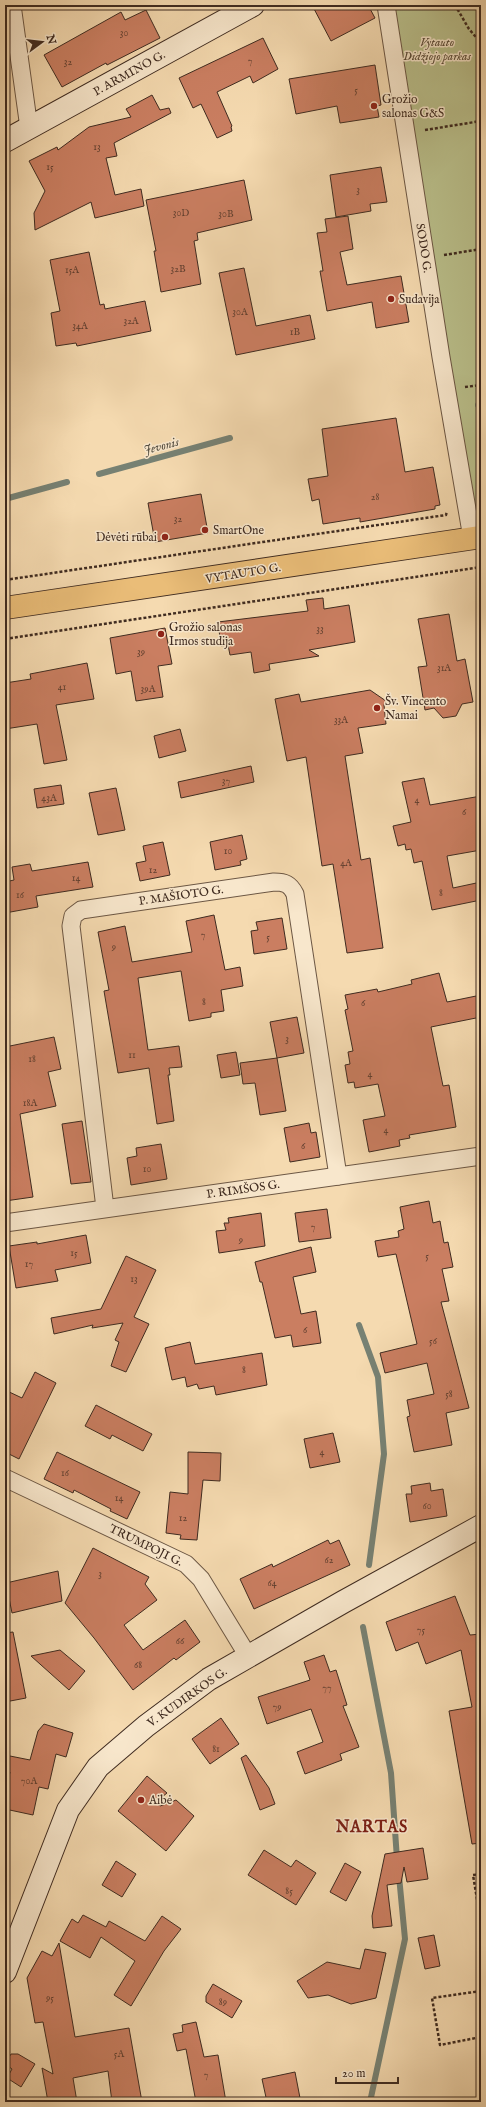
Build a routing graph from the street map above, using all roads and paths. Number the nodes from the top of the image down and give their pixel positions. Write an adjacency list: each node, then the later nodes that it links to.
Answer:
1 (12, 5): 7 (street)
2 (253, 5): 7 (main road, P. ARMINO G.)
3 (386, 5): 15 (street, SODO G.)
4 (455, 5): 5 (path)
5 (481, 43)
6 (481, 121): 8 (path)
7 (29, 128): 9 (main road, P. ARMINO G.)
8 (424, 130)
9 (5, 141)
10 (481, 249): 11 (path)
11 (443, 255)
12 (481, 385): 13 (path)
13 (463, 388)
14 (446, 514): 17 (path)
15 (477, 538): 18 (main road, VYTAUTO G.)
16 (481, 567): 19 (path)
17 (5, 580)
18 (5, 608)
19 (5, 639)
20 (481, 1156): 21 (street, P. RIMŠOS G.)
21 (338, 1176): 22 (street, P. RIMŠOS G.); 22 (street, P. MAŠIOTO G.)
22 (105, 1208): 23 (street, P. RIMŠOS G.)
23 (5, 1223)
24 (5, 1478): 26 (street, TRUMPOJI G.)
25 (481, 1526): 26 (main road, V. KUDIRKOS G.)
26 (248, 1656): 29 (main road, V. KUDIRKOS G.)
27 (481, 1874): 28 (path)
28 (481, 1923)
29 (6, 1964)
30 (481, 1991): 31 (path)
31 (481, 2037)

